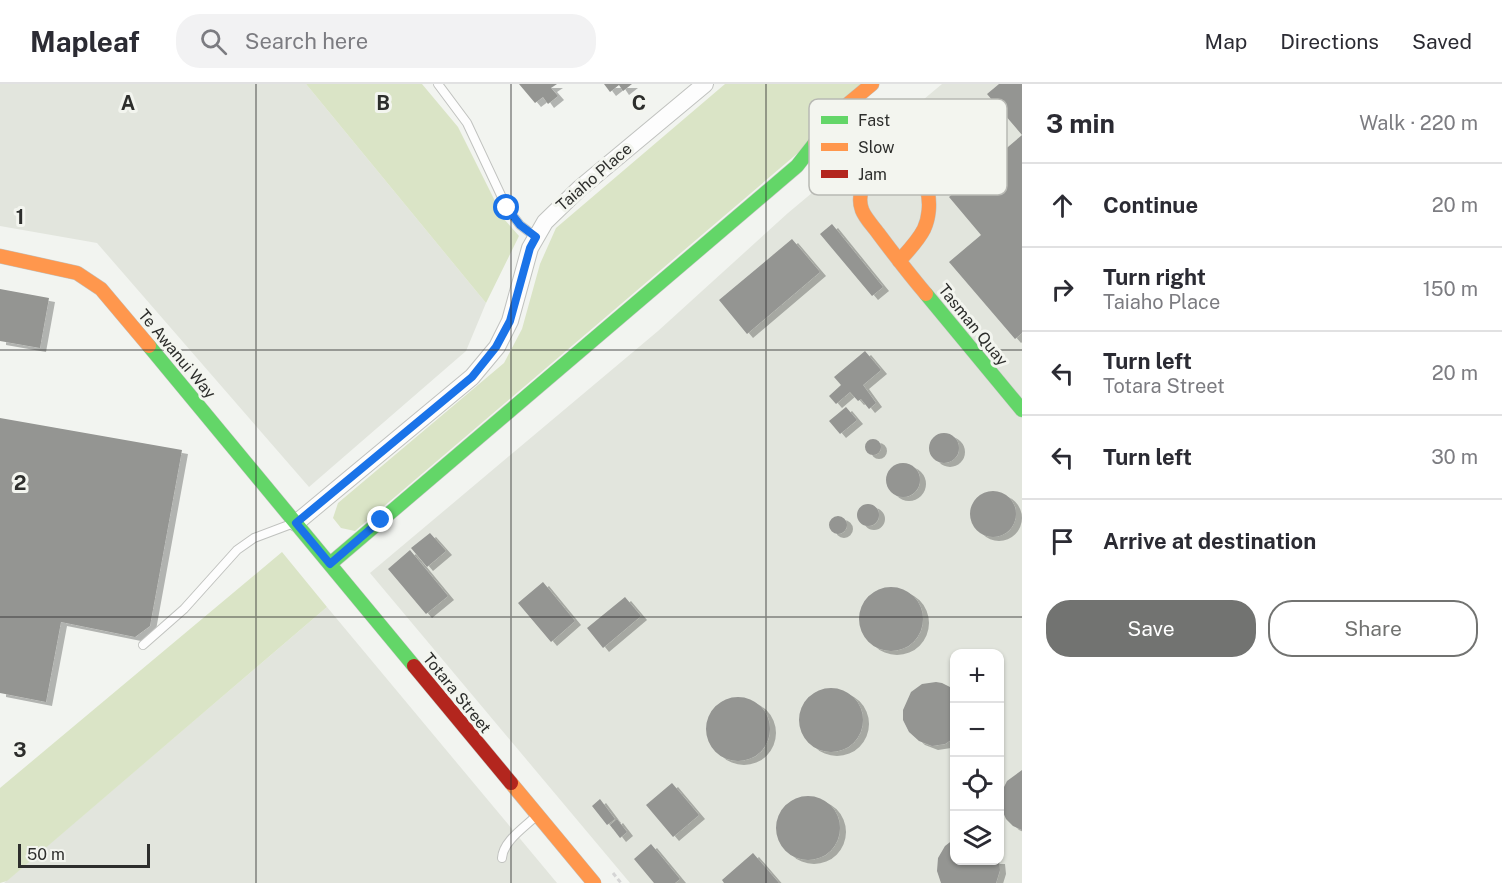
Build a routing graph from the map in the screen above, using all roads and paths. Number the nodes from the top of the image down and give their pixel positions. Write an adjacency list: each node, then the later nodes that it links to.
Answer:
1 (438, 84): 8 (lane)
2 (705, 84): 8 (street, Taiaho Place)
3 (872, 84): 4 (street)
4 (854, 99)
5 (809, 151): 13 (street)
6 (861, 195): 10 (street, Tasman Quay)
7 (929, 195): 10 (street, Tasman Quay)
8 (536, 237): 12 (street, Taiaho Place)
9 (0, 256): 12 (street, Te Awanui Way)
10 (899, 261): 11 (street, Tasman Quay)
11 (1020, 404)
12 (296, 523): 13 (street, Totara Street); 14 (lane)
13 (330, 564): 15 (street, Totara Street)
14 (143, 645)
15 (536, 816): 16 (lane); 18 (street, Totara Street)
16 (502, 858)
17 (608, 866): 19 (path)
18 (594, 883)
19 (621, 883)

